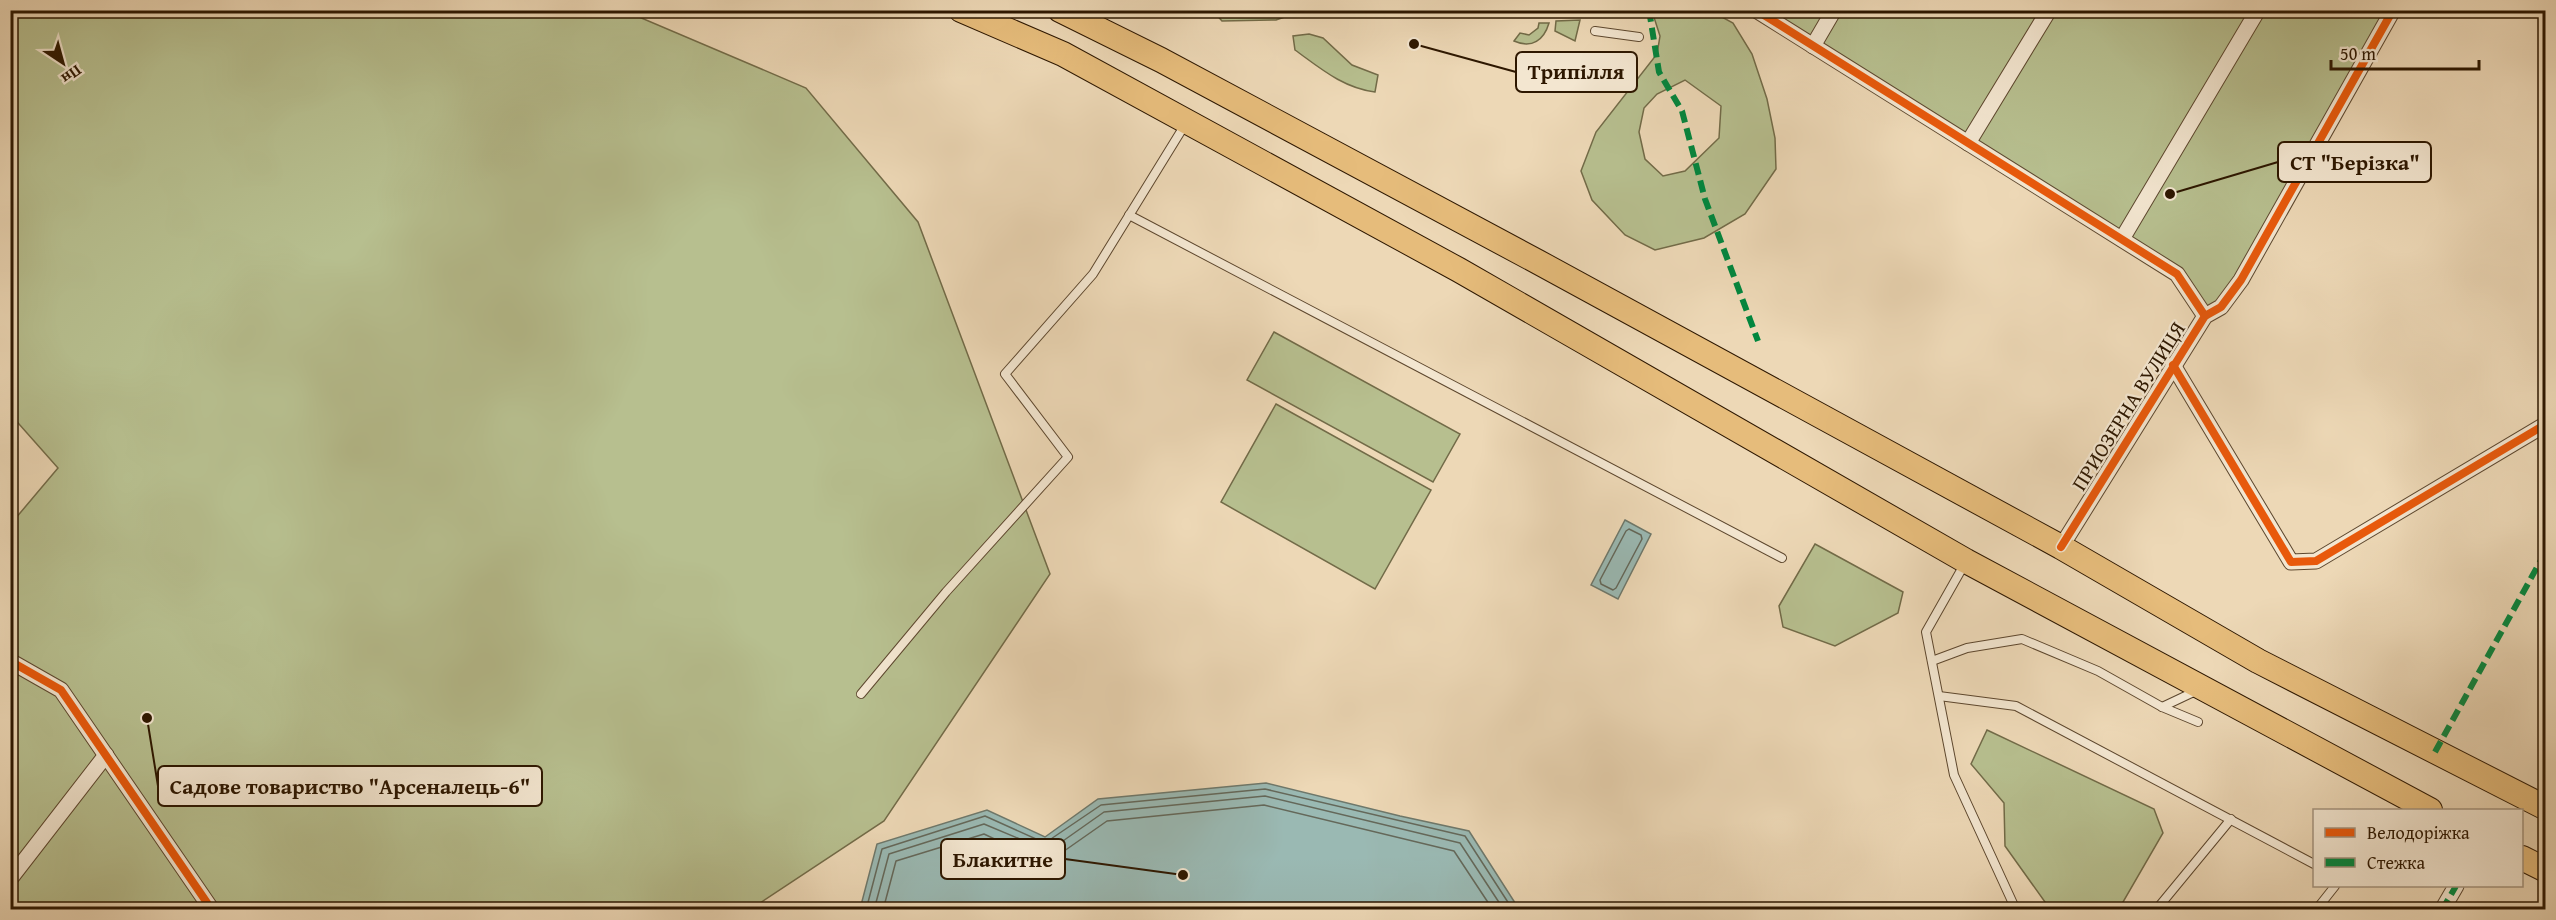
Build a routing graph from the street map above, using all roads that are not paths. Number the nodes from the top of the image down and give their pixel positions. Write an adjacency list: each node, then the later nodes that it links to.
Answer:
1 (961, 10): 11 (main road)
2 (1060, 10): 18 (main road)
3 (1756, 10): 10 (street)
4 (1834, 10): 10 (street)
5 (2049, 10): 12 (street)
6 (2258, 10): 14 (street)
7 (2393, 10): 15 (street, ПРИОЗЕРНА ВУЛИЦЯ)
8 (1595, 32): 9 (lane)
9 (1640, 37)
10 (1812, 46): 12 (street)
11 (1186, 122): 13 (lane); 20 (main road)
12 (1968, 143): 14 (street)
13 (1129, 215): 19 (lane); 24 (lane)
14 (2122, 239): 15 (street)
15 (2205, 316): 16 (street, ПРИОЗЕРНА ВУЛИЦЯ)
16 (2173, 365): 17 (street); 18 (street, ПРИОЗЕРНА ВУЛИЦЯ)
17 (2546, 424)
18 (2061, 547): 29 (main road)
19 (1782, 558)
20 (1966, 561): 22 (lane); 23 (main road)
21 (10, 661): 28 (street)
22 (1932, 661): 25 (lane); 26 (lane)
23 (2203, 688): 26 (lane); 30 (main road)
24 (861, 694)
25 (1939, 696): 31 (lane); 39 (lane)
26 (2162, 708): 27 (lane)
27 (2198, 722)
28 (106, 755): 35 (street); 38 (street)
29 (2546, 808)
30 (2428, 809)
31 (2231, 819): 33 (lane); 40 (lane)
32 (2523, 858): 34 (main road)
33 (2313, 863)
34 (2546, 870)
35 (10, 879)
36 (2333, 887): 41 (lane)
37 (2455, 887): 42 (street)
38 (212, 909)
39 (2016, 909)
40 (2156, 909)
41 (2316, 909)
42 (2442, 909)

